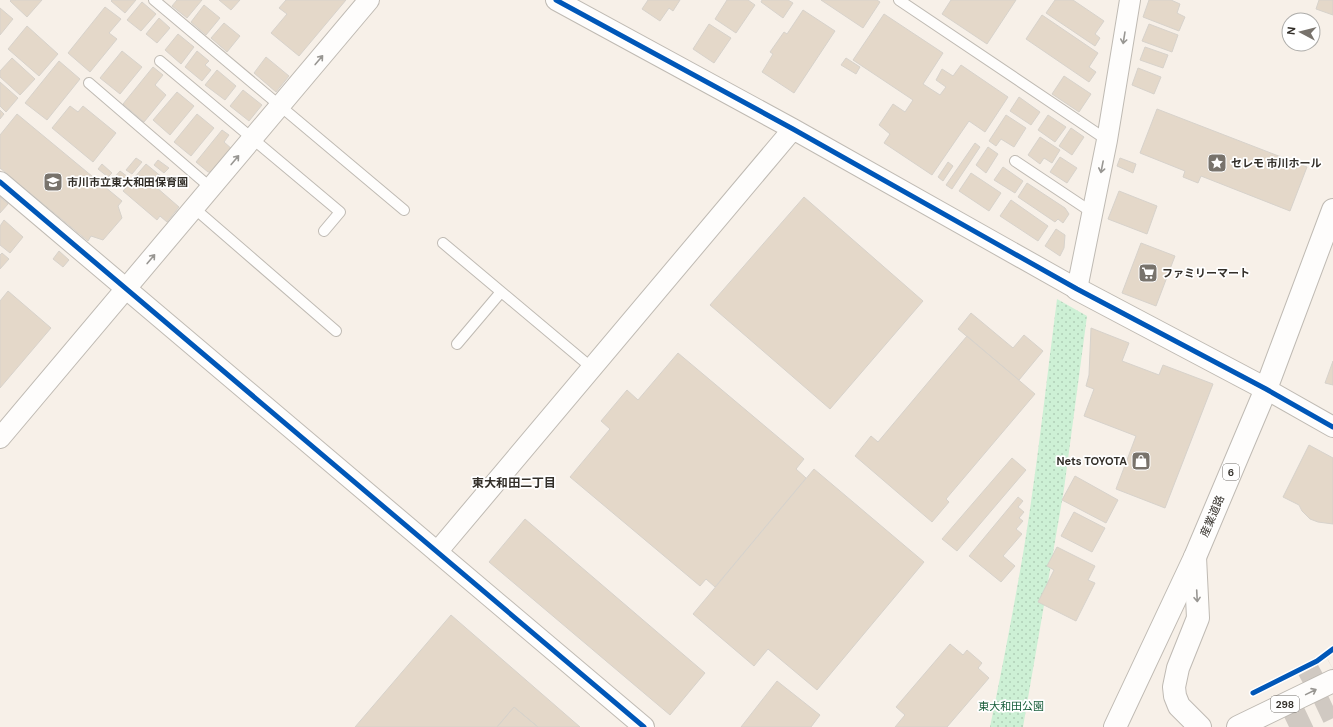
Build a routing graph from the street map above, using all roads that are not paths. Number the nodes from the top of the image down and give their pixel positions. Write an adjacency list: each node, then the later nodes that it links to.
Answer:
1 (154, 0): 8 (lane)
2 (370, 0): 8 (street, one-way to 2)
3 (556, 0): 9 (street)
4 (899, 0): 11 (lane)
5 (1130, 0): 11 (street, one-way to 11)
6 (160, 61): 10 (lane)
7 (89, 83): 14 (lane)
8 (280, 107): 10 (street); 16 (lane)
9 (793, 129): 22 (street); 26 (street)
10 (253, 139): 14 (street, one-way to 10); 19 (lane)
11 (1107, 140): 18 (street, one-way to 18)
12 (1015, 161): 18 (lane)
13 (0, 182): 21 (street)
14 (211, 188): 15 (street)
15 (194, 208): 21 (street, one-way to 15); 24 (lane)
16 (404, 210)
17 (1333, 210): 27 (main road, 産業道路 / 6)
18 (1093, 212): 22 (street)
19 (324, 231)
20 (443, 243): 23 (lane)
21 (126, 288): 29 (street); 30 (street)
22 (1078, 289): 27 (main road)
23 (501, 292): 25 (lane); 26 (lane)
24 (336, 331)
25 (457, 344)
26 (592, 368): 30 (street)
27 (1266, 388): 28 (street); 31 (main road, 産業道路 / 6)
28 (1333, 427)
29 (0, 438)
30 (437, 552): 33 (street)
31 (1195, 557): 34 (main road, 産業道路 / 6); 35 (main road, one-way to 35)
32 (1333, 681): 36 (main road, 298, one-way to 32)
33 (644, 727)
34 (1115, 727)
35 (1200, 727)
36 (1238, 727)

